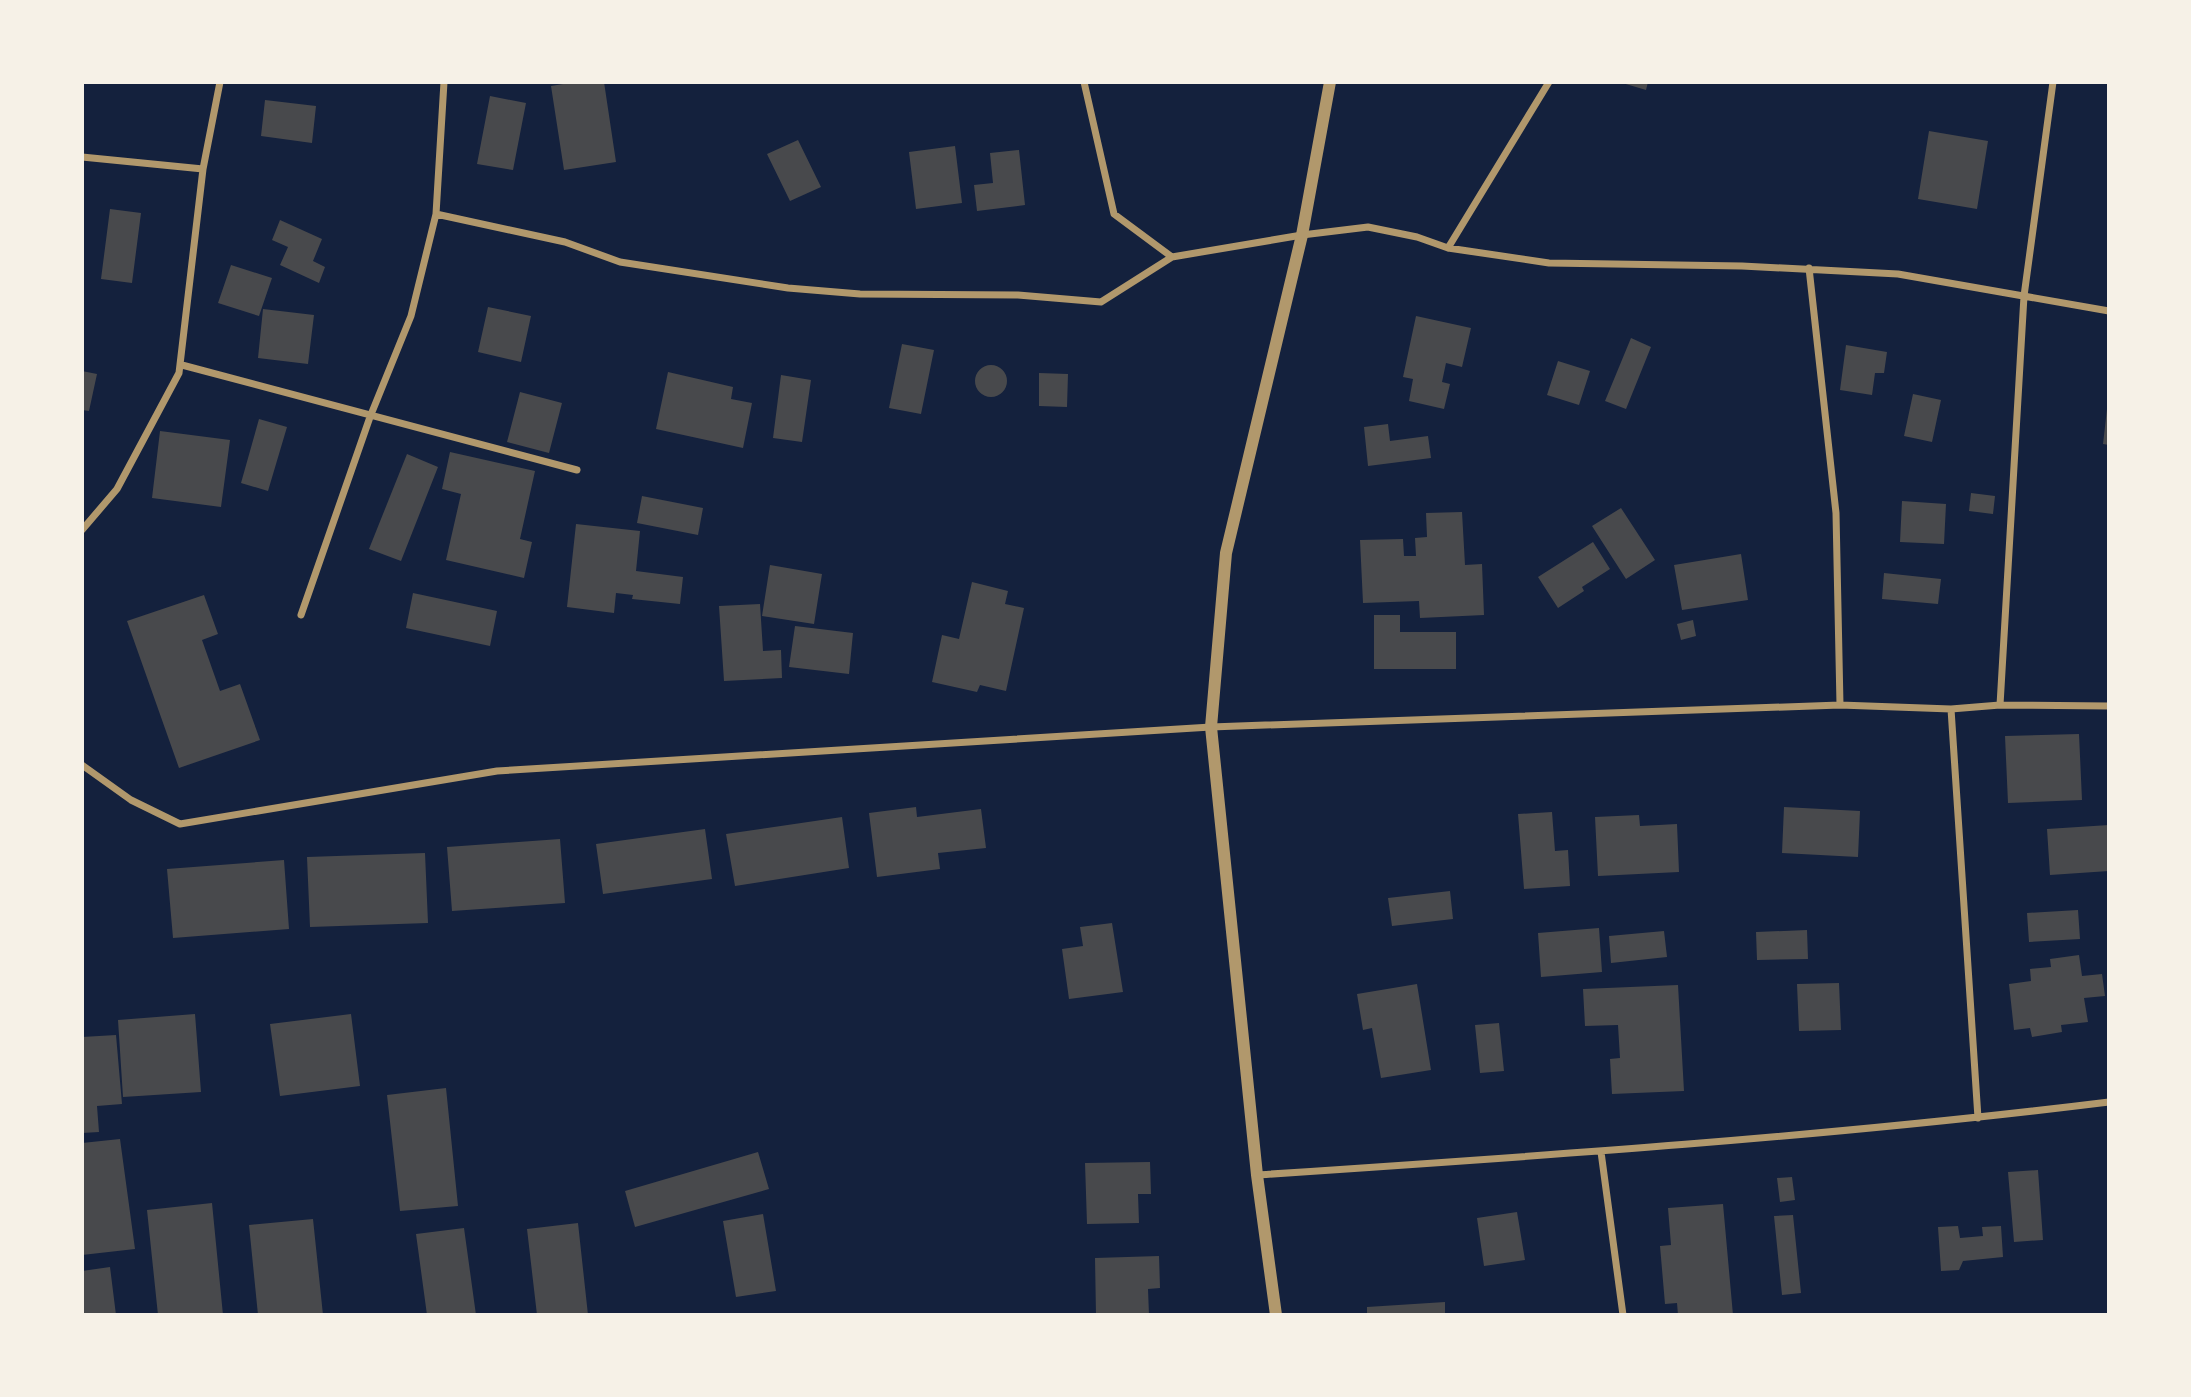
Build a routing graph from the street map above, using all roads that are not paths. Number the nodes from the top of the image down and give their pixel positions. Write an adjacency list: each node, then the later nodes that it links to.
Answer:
1 (220, 82): 8 (street)
2 (444, 82): 9 (street)
3 (1084, 82): 12 (street)
4 (1330, 82): 10 (street)
5 (1549, 82): 11 (street)
6 (2053, 82): 14 (street)
7 (82, 158): 8 (street)
8 (203, 169): 16 (street)
9 (436, 214): 12 (street); 17 (street)
10 (1302, 235): 11 (street); 12 (street); 25 (street)
11 (1448, 248): 13 (street)
12 (1172, 257)
13 (1809, 268): 14 (street); 21 (street)
14 (2024, 296): 15 (street); 22 (street)
15 (2109, 311)
16 (182, 365): 17 (street); 19 (street)
17 (370, 417): 18 (street); 20 (street)
18 (577, 470)
19 (82, 530)
20 (301, 615)
21 (1840, 705): 24 (street); 25 (street)
22 (2000, 705): 23 (street); 24 (street)
23 (2109, 706)
24 (1951, 709): 28 (street)
25 (1211, 727): 26 (street); 30 (street)
26 (82, 765)
27 (2109, 1102): 28 (street)
28 (1978, 1118): 29 (street)
29 (1601, 1152): 30 (street); 32 (street)
30 (1257, 1175): 31 (street)
31 (1276, 1315)
32 (1623, 1315)

